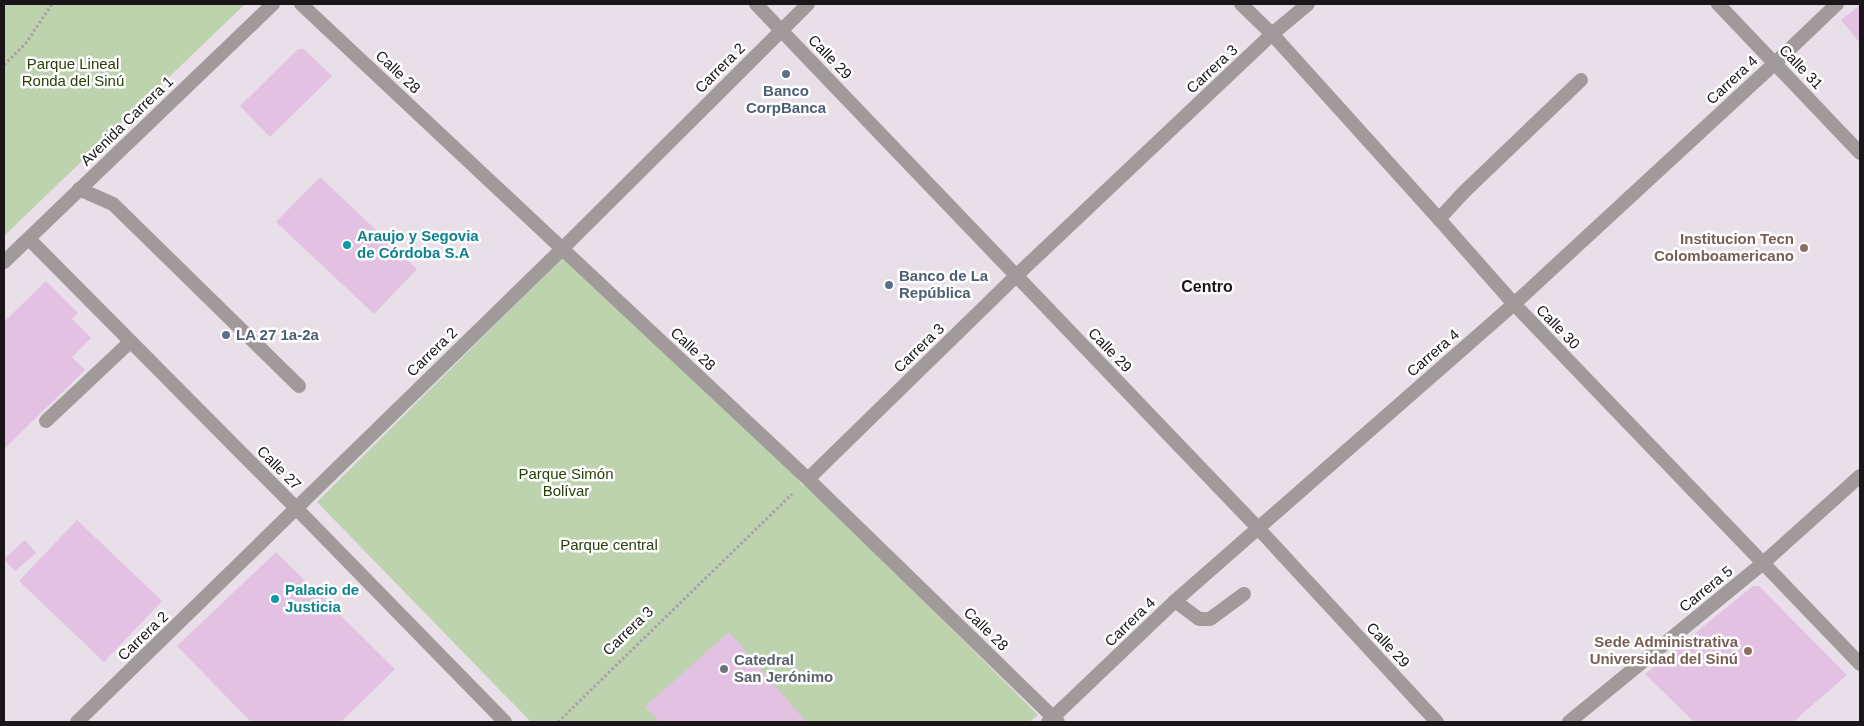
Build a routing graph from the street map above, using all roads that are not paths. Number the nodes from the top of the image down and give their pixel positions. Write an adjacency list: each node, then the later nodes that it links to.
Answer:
1 (273, 4): 14 (street, Avenida Carrera 1)
2 (301, 4): 17 (street, Calle 28)
3 (756, 4): 9 (street, Calle 29)
4 (808, 4): 9 (street, Carrera 2)
5 (1242, 4): 10 (street, Calle 30)
6 (1308, 4): 10 (street, Carrera 3)
7 (1718, 4): 11 (street, Calle 31)
8 (1837, 4): 11 (street, Carrera 4)
9 (781, 30): 17 (street, Carrera 2); 19 (street, Calle 29)
10 (1272, 34): 15 (street, Calle 30); 19 (street, Carrera 3)
11 (1775, 63): 13 (street, Calle 31); 20 (street, Carrera 4)
12 (1581, 80): 15 (street)
13 (1860, 153)
14 (79, 189): 16 (street, Avenida Carrera 1); 22 (street)
15 (1439, 219): 20 (street, Calle 30)
16 (28, 239): 18 (street, Avenida Carrera 1); 21 (street, Calle 27)
17 (563, 248): 25 (street, Calle 28); 26 (street, Carrera 2)
18 (4, 262)
19 (1017, 275): 25 (street, Carrera 3); 27 (street, Calle 29)
20 (1514, 304): 27 (street, Carrera 4); 28 (street, Calle 30)
21 (130, 342): 23 (street); 26 (street, Calle 27)
22 (299, 386)
23 (46, 422)
24 (1860, 476): 28 (street, Carrera 5)
25 (808, 479): 32 (street, Calle 28)
26 (297, 509): 33 (street, Carrera 2); 34 (street, Calle 27)
27 (1257, 528): 30 (street, Carrera 4); 35 (street, Calle 29)
28 (1762, 564): 31 (street, Calle 30); 36 (street, Carrera 5)
29 (1244, 594): 30 (street)
30 (1175, 601): 32 (street, Carrera 4)
31 (1860, 664)
32 (1053, 721)
33 (77, 722)
34 (505, 722)
35 (1437, 722)
36 (1569, 722)

